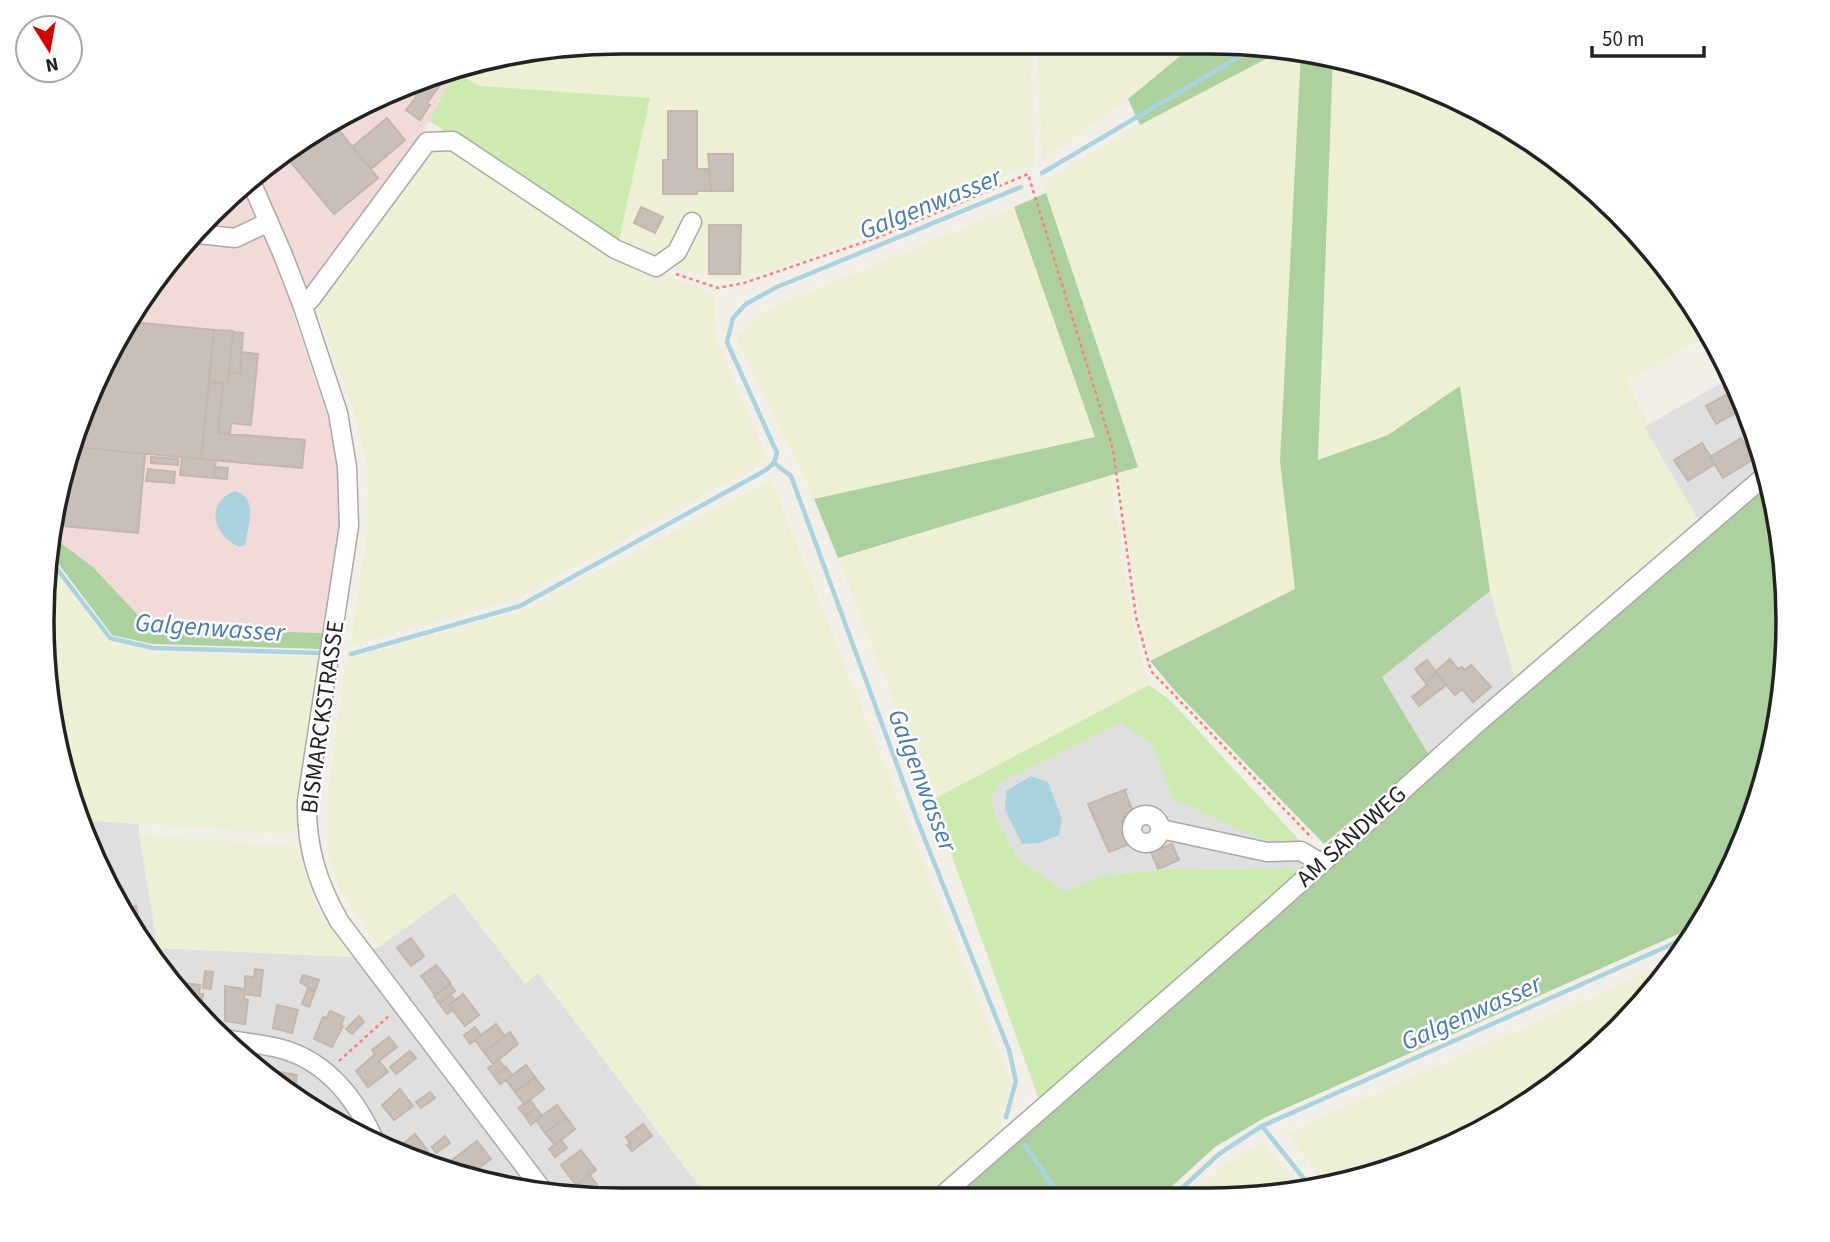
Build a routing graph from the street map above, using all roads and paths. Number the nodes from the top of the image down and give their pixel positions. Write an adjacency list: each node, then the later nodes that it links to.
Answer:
1 (254, 189): 2 (street, BISMARCKSTRASSE)
2 (269, 222): 4 (street); 6 (street, BISMARCKSTRASSE)
3 (692, 222): 5 (street)
4 (206, 235)
5 (656, 267): 6 (street); 9 (path)
6 (302, 304): 10 (street, BISMARCKSTRASSE)
7 (1758, 482): 9 (street, AM SANDWEG)
8 (1161, 829): 9 (street)
9 (1325, 859): 15 (street, AM SANDWEG)
10 (403, 1004): 12 (path); 14 (street, BISMARCKSTRASSE)
11 (241, 1042): 12 (street)
12 (327, 1073): 13 (street)
13 (370, 1129)
14 (536, 1181)
15 (951, 1188)

